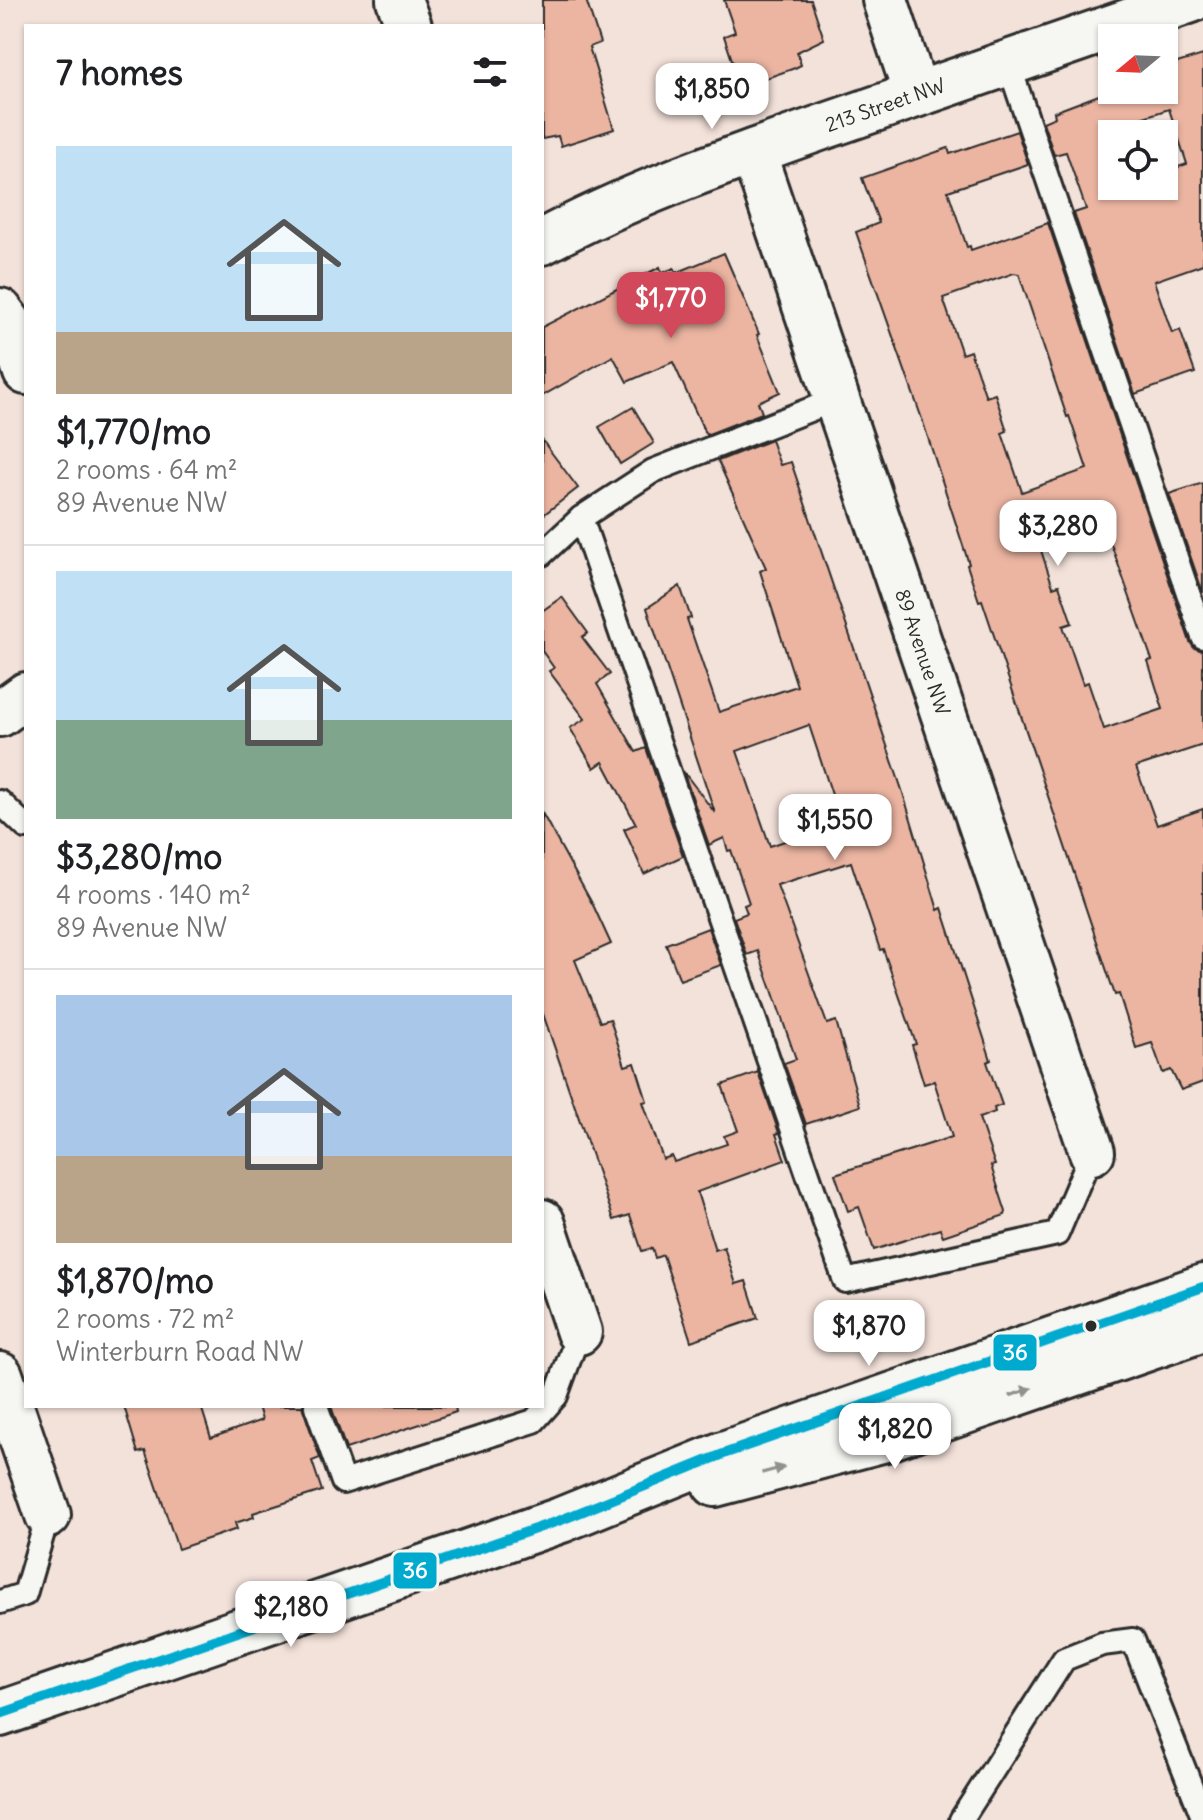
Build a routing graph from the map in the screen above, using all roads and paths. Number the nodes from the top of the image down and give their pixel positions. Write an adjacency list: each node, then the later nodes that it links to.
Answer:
1 (399, 0): 4 (street)
2 (885, 0): 6 (street)
3 (1191, 0): 5 (street, 213 Street NW)
4 (408, 24)
5 (1008, 62): 6 (street, 213 Street NW); 14 (lane)
6 (916, 94): 7 (street, 213 Street NW)
7 (753, 152): 8 (street, 213 Street NW); 11 (street, 89 Avenue NW)
8 (544, 241)
9 (0, 311): 10 (street)
10 (24, 366)
11 (837, 399): 12 (lane); 19 (street, 89 Avenue NW)
12 (581, 518): 13 (lane); 19 (lane)
13 (544, 552)
14 (1203, 637)
15 (24, 696): 16 (street)
16 (0, 714)
17 (0, 802): 18 (lane)
18 (24, 825)
19 (1092, 1152)
20 (544, 1228): 23 (street)
21 (1203, 1287): 27 (street)
22 (1203, 1329): 27 (street, one-way to 22)
23 (579, 1332): 25 (lane)
24 (0, 1375): 26 (street)
25 (317, 1408)
26 (48, 1515): 28 (lane)
27 (561, 1520): 29 (street)
28 (0, 1602)
29 (0, 1714)
30 (1203, 1817): 31 (lane)
31 (961, 1820)

